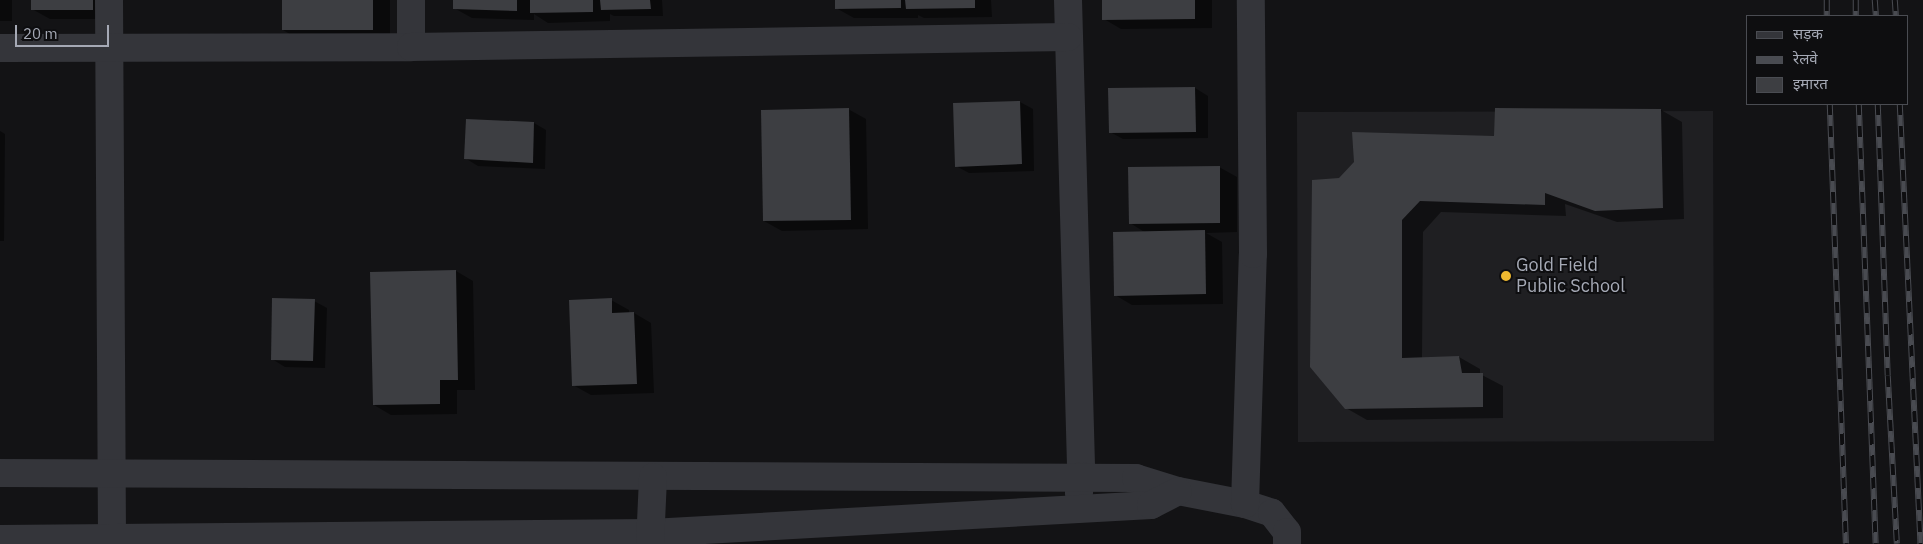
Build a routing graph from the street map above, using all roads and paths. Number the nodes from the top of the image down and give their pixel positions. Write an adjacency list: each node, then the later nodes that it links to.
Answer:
1 (109, 0): 7 (street)
2 (411, 0): 8 (street)
3 (1068, 0): 5 (street)
4 (1251, 0): 14 (street)
5 (1068, 37): 8 (street); 12 (street)
6 (0, 48): 7 (street)
7 (109, 48): 8 (street); 10 (street)
8 (411, 48)
9 (0, 472): 10 (street)
10 (113, 472): 11 (street); 16 (street)
11 (653, 476): 12 (street); 18 (street)
12 (1081, 476): 13 (street); 15 (street)
13 (1178, 491): 14 (street); 15 (street)
14 (1246, 504): 19 (street)
15 (1076, 508): 18 (street)
16 (112, 538): 17 (street); 18 (street)
17 (0, 539)
18 (650, 539)
19 (1287, 544)

